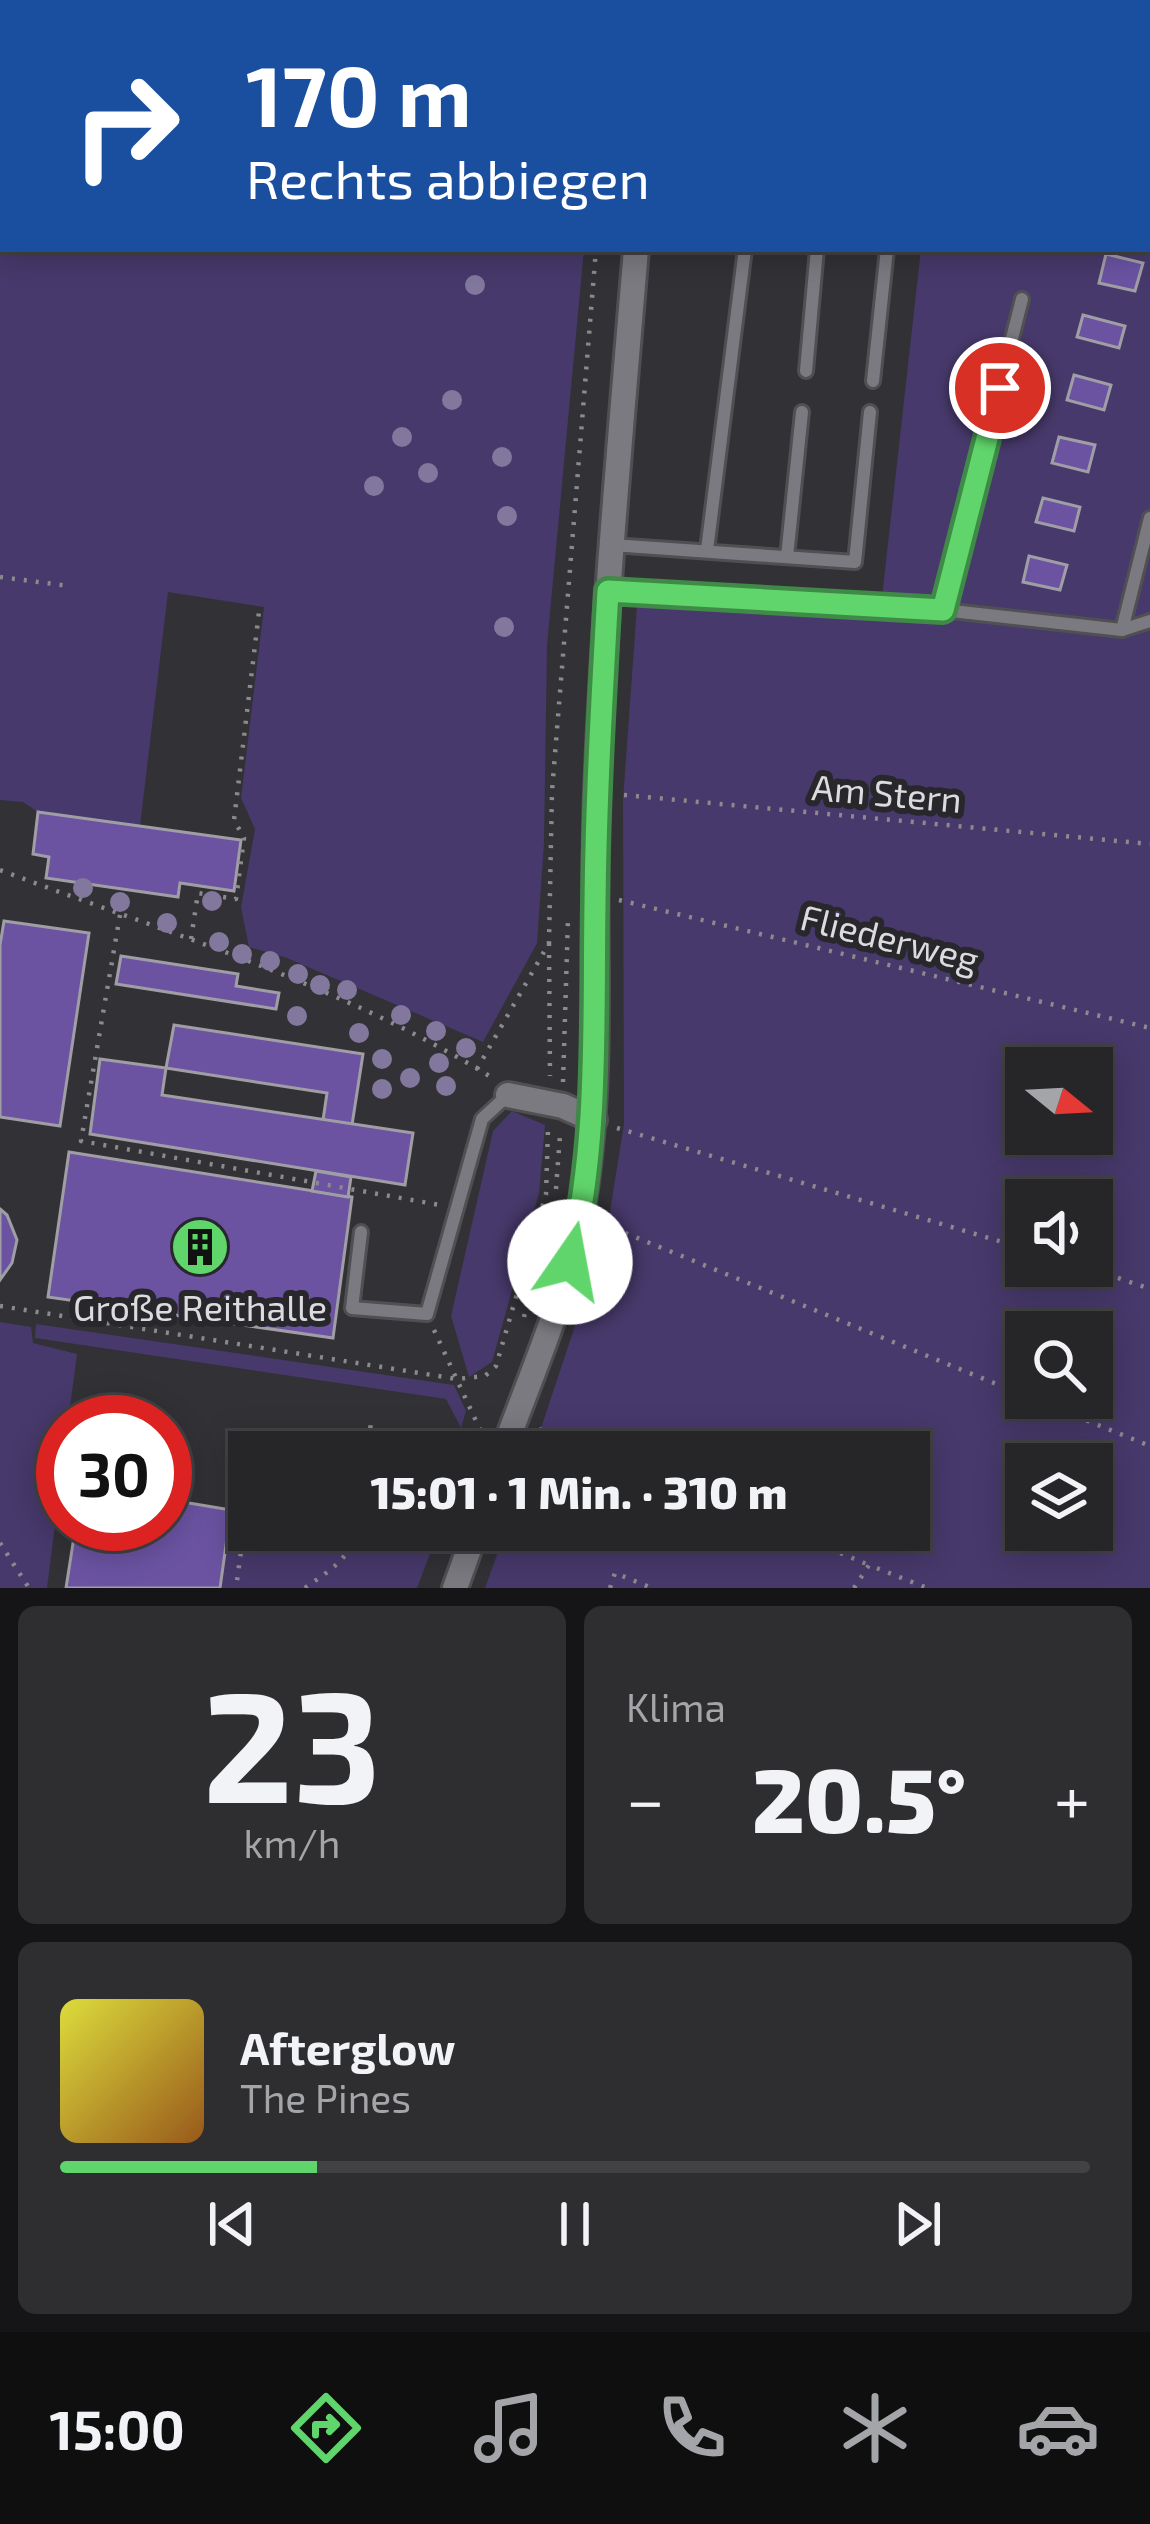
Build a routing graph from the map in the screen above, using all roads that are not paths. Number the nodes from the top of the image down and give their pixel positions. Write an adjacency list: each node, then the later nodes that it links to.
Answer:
1 (636, 252): 11 (street)
2 (745, 252): 12 (lane)
3 (818, 252): 6 (lane)
4 (887, 252): 7 (lane)
5 (1022, 298): 15 (lane)
6 (806, 371)
7 (873, 381)
8 (802, 412): 13 (lane)
9 (870, 412): 13 (lane)
10 (1150, 518): 17 (lane)
11 (611, 545): 12 (lane); 14 (street)
12 (707, 550): 13 (lane)
13 (788, 556)
14 (608, 591): 15 (lane); 19 (street)
15 (943, 610): 17 (lane)
16 (1150, 621): 17 (lane)
17 (1122, 630)
18 (508, 1095): 19 (street); 20 (lane)
19 (605, 1124): 21 (street)
20 (361, 1232)
21 (511, 1431)
22 (468, 1551): 23 (street)
23 (455, 1588)

